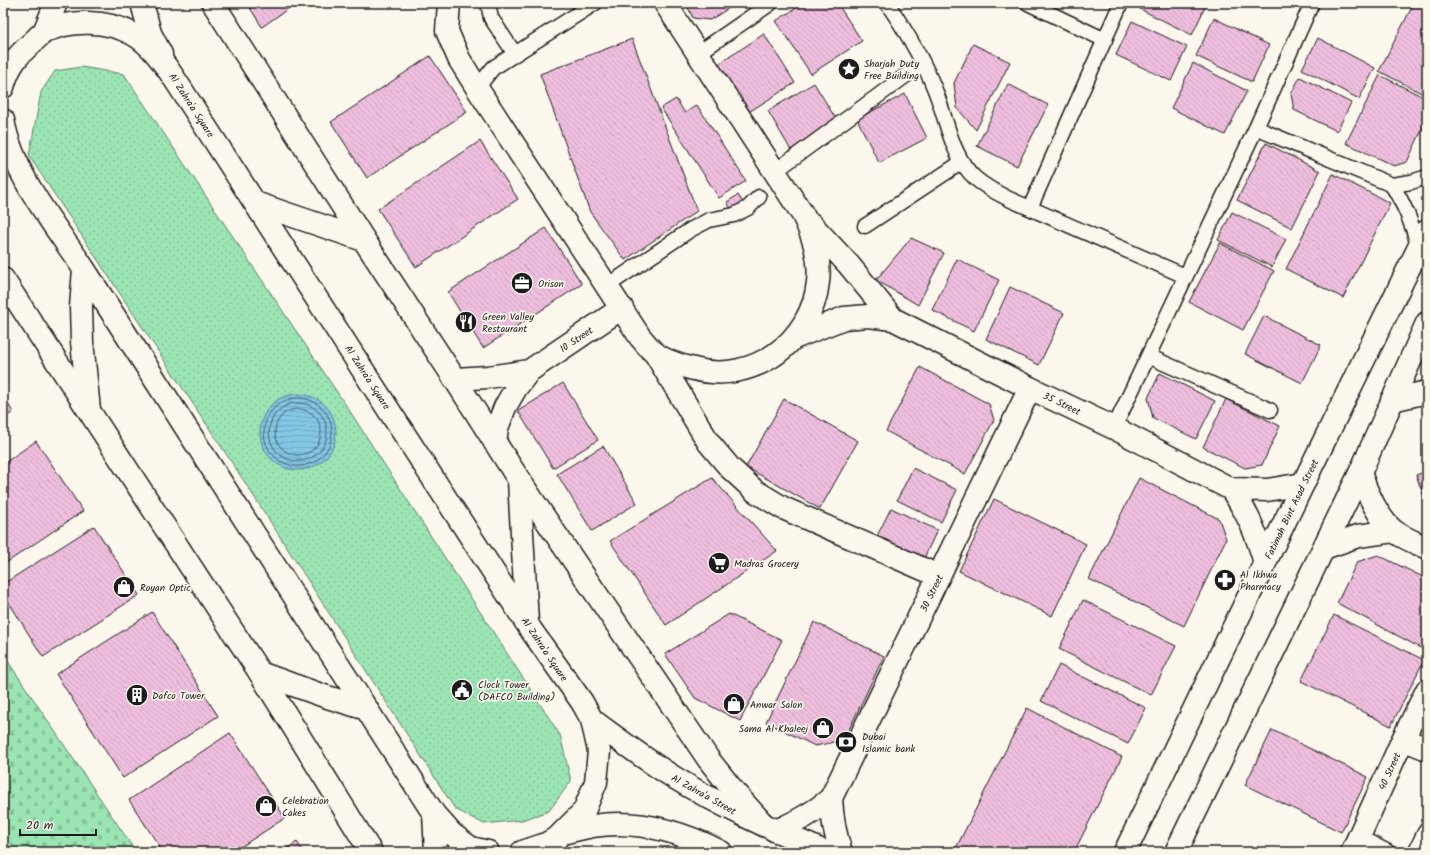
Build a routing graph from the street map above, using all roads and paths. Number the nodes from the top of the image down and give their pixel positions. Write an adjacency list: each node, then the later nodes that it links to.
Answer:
1 (56, 3): 15 (street)
2 (142, 3): 21 (street)
3 (213, 3): 37 (street)
4 (437, 3): 14 (street)
5 (449, 3): 14 (street)
6 (488, 3): 18 (lane)
7 (595, 3): 18 (lane)
8 (665, 3): 19 (street)
9 (771, 3): 19 (lane)
10 (887, 3): 20 (lane)
11 (1121, 3): 16 (lane)
12 (1312, 3): 25 (lane)
13 (1035, 5): 16 (lane)
14 (447, 31): 23 (street)
15 (39, 36): 17 (street); 21 (street, Al Zahra'a Square); 22 (street, Al Zahra'a Square)
16 (1105, 40): 34 (lane)
17 (3, 48)
18 (515, 54): 23 (lane)
19 (697, 54): 28 (street)
20 (923, 63): 26 (lane); 28 (lane)
21 (174, 78): 33 (street, Al Zahra'a Square)
22 (3, 87)
23 (477, 88): 42 (street)
24 (3, 120): 32 (street)
25 (1256, 128): 30 (lane); 40 (lane)
26 (962, 162): 34 (lane); 36 (lane)
27 (3, 169): 32 (street)
28 (774, 172): 35 (street)
29 (1427, 177): 30 (lane)
30 (1392, 185): 38 (lane)
31 (759, 197): 42 (lane)
32 (39, 202): 39 (street)
33 (255, 203): 37 (street); 67 (street, Al Zahra'a Square)
34 (1030, 208): 40 (lane)
35 (803, 215): 44 (street); 46 (street)
36 (865, 226)
37 (364, 240): 50 (street)
38 (1423, 240): 60 (street, Fatimah Bint Asad Street)
39 (84, 269): 54 (street); 70 (street)
40 (1185, 276): 48 (lane)
41 (3, 279): 54 (street)
42 (607, 286): 43 (street)
43 (622, 308): 47 (street); 49 (street, 10 Street)
44 (892, 319): 46 (street); 51 (street, 35 Street)
45 (1427, 323): 53 (street)
46 (794, 338): 47 (street)
47 (655, 353): 66 (street)
48 (1148, 356): 55 (lane); 56 (lane)
49 (529, 370): 50 (street, 10 Street); 57 (street, 10 Street)
50 (455, 379): 57 (street)
51 (1030, 388): 56 (street, 35 Street); 66 (street, 30 Street)
52 (1427, 392): 53 (street)
53 (1392, 400): 58 (street)
54 (89, 410): 68 (street)
55 (1270, 410)
56 (1114, 428): 61 (street, 35 Street)
57 (495, 443): 59 (street)
58 (1360, 473): 62 (street); 63 (street)
59 (519, 480): 67 (street); 76 (street)
60 (1303, 484): 61 (street, 35 Street); 65 (street, Fatimah Bint Asad Street)
61 (1231, 489): 65 (street, 35 Street)
62 (1394, 531): 63 (street); 64 (street)
63 (1324, 548): 88 (street)
64 (1427, 548)
65 (1264, 563): 87 (street, Fatimah Bint Asad Street)
66 (939, 576): 74 (street, 30 Street)
67 (527, 624): 71 (street, Al Zahra'a Square)
68 (260, 672): 70 (street); 80 (street)
69 (1427, 690): 72 (street, 40 Street)
70 (367, 709): 75 (street)
71 (592, 720): 76 (street, Al Zahra'a Street); 78 (street, Al Zahra'a Square)
72 (1403, 739): 73 (street); 79 (street, 40 Street)
73 (1427, 749)
74 (832, 798): 76 (street, 30 Street); 86 (street, 30 Street)
75 (434, 814): 81 (street); 82 (street)
76 (770, 828): 85 (street, Al Zahra'a Street)
77 (1427, 828): 90 (lane)
78 (550, 843): 83 (street, Al Zahra'a Square); 84 (street)
79 (1355, 844): 89 (lane)
80 (371, 852)
81 (436, 852)
82 (488, 852)
83 (522, 852)
84 (714, 852)
85 (825, 852)
86 (842, 852)
87 (1125, 852)
88 (1176, 852)
89 (1388, 852)
90 (1415, 852)

